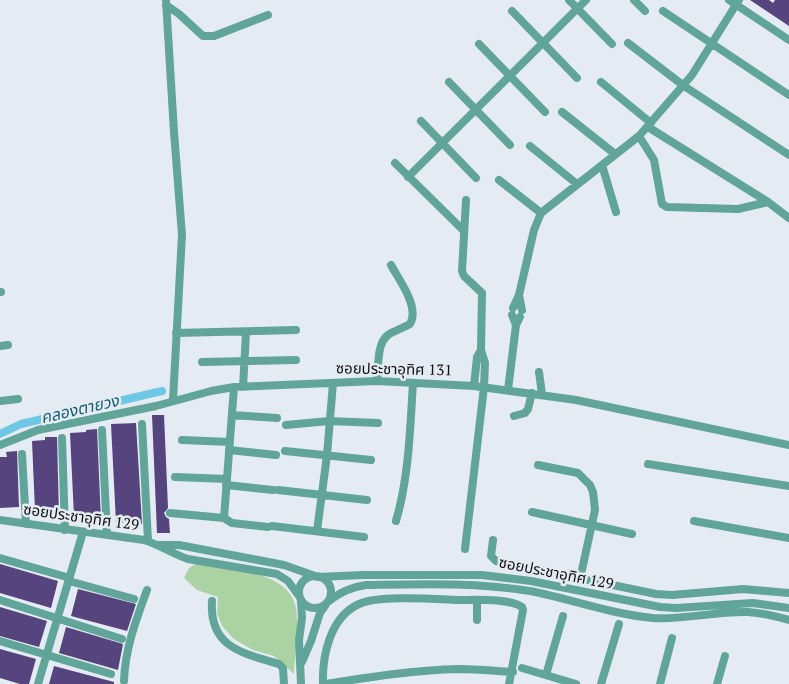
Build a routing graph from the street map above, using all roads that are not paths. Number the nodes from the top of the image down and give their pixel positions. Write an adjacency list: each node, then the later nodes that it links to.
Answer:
1 (569, 0): 6 (street)
2 (586, 0): 6 (street)
3 (634, 0): 8 (street)
4 (735, 2): 11 (street); 16 (street)
5 (166, 3): 10 (street); 49 (street)
6 (578, 9): 12 (street); 15 (street)
7 (512, 10): 12 (street)
8 (645, 11)
9 (663, 11): 16 (street)
10 (268, 15)
11 (789, 40)
12 (543, 43): 17 (street); 18 (street)
13 (628, 43): 21 (street)
14 (479, 44): 17 (street)
15 (612, 44)
16 (711, 44): 21 (street); 22 (street)
17 (509, 76): 23 (street); 24 (street)
18 (577, 78)
19 (449, 82): 23 (street)
20 (601, 82): 27 (street)
21 (684, 86): 27 (street); 33 (street)
22 (789, 95)
23 (476, 110): 29 (street); 30 (street)
24 (546, 112)
25 (562, 112): 32 (street)
26 (421, 121): 29 (street)
27 (649, 125): 28 (street); 41 (street)
28 (639, 136): 32 (street); 41 (street)
29 (442, 143): 36 (street); 37 (street)
30 (510, 145)
31 (530, 146): 39 (street)
32 (615, 154): 35 (street)
33 (789, 155)
34 (395, 163): 36 (street)
35 (602, 165): 39 (street); 42 (street)
36 (408, 177): 45 (street)
37 (476, 178)
38 (499, 180): 43 (street)
39 (577, 184): 43 (street)
40 (466, 200): 45 (street)
41 (768, 202): 44 (street)
42 (616, 212)
43 (541, 213): 62 (street)
44 (789, 218)
45 (464, 231): 50 (street)
46 (391, 265): 55 (street)
47 (296, 330): 48 (street)
48 (246, 332): 49 (street); 53 (street)
49 (176, 333): 66 (street)
50 (481, 350): 58 (street); 61 (street)
51 (296, 360): 53 (street)
52 (202, 362): 53 (street)
53 (244, 362): 60 (street)
54 (539, 372): 64 (street)
55 (377, 381): 56 (street, ซอยประชาอุทิศ 131); 57 (street, ซอยประชาอุทิศ 131)
56 (333, 383): 60 (street, ซอยประชาอุทิศ 131); 71 (street)
57 (414, 383): 58 (street, ซอยประชาอุทิศ 131); 98 (street)
58 (474, 386): 61 (street, ซอยประชาอุทิศ 131)
59 (234, 387): 60 (street, ซอยประชาอุทิศ 131); 66 (street, ซอยประชาอุทิศ 131); 68 (street)
60 (243, 387)
61 (484, 387): 62 (street, ซอยประชาอุทิศ 131); 111 (street)
62 (508, 390): 63 (street, ซอยประชาอุทิศ 131)
63 (532, 393): 64 (street, ซอยประชาอุทิศ 131); 69 (street)
64 (542, 394): 79 (street, ซอยประชาอุทิศ 131)
65 (18, 399): 67 (street)
66 (173, 400): 78 (street, ซอยประชาอุทิศ 131)
67 (0, 401)
68 (232, 415): 70 (street); 80 (street)
69 (514, 416)
70 (277, 418)
71 (329, 421): 72 (street); 74 (street); 84 (street)
72 (378, 423)
73 (142, 424): 109 (street)
74 (286, 425)
75 (102, 430): 105 (street)
76 (62, 438): 101 (street)
77 (182, 440): 80 (street)
78 (0, 445)
79 (789, 445)
80 (230, 446): 83 (street); 89 (street)
81 (285, 451): 84 (street)
82 (22, 454): 99 (street)
83 (276, 455)
84 (327, 455): 85 (street); 91 (street)
85 (371, 460)
86 (648, 464): 90 (street)
87 (538, 465): 100 (street)
88 (175, 477): 89 (street)
89 (226, 482): 91 (street); 95 (street)
90 (789, 486)
91 (322, 495): 92 (street); 102 (street)
92 (367, 500)
93 (532, 512): 100 (street)
94 (170, 513): 95 (street)
95 (224, 518): 102 (street)
96 (0, 520): 99 (street, ซอยประชาอุทิศ 129)
97 (694, 521): 107 (street)
98 (396, 522)
99 (26, 524): 101 (street, ซอยประชาอุทิศ 129)
100 (592, 525): 104 (street); 115 (street)
101 (66, 530): 103 (street, ซอยประชาอุทิศ 129)
102 (317, 531): 106 (street)
103 (83, 532): 105 (street, ซอยประชาอุทิศ 129); 114 (street)
104 (632, 534)
105 (107, 535): 109 (street, ซอยประชาอุทิศ 129)
106 (364, 537)
107 (789, 538)
108 (492, 540): 115 (street)
109 (148, 542): 110 (street, ซอยประชาอุทิศ 129)
110 (157, 544): 113 (street, ซอยประชาอุทิศ 129); 119 (street, ซอยประชาอุทิศ 129)
111 (465, 550)
112 (0, 558): 114 (street)
113 (318, 577): 117 (street, ซอยประชาอุทิศ 129); 119 (street, ซอยประชาอุทิศ 129); 124 (street)
114 (69, 579): 120 (street); 128 (street)
115 (580, 579): 118 (street)
116 (147, 590): 142 (street)
117 (586, 593): 125 (street); 126 (street, ซอยประชาอุทิศ 129)
118 (789, 593)
119 (300, 598): 124 (street); 137 (street)
120 (134, 599)
121 (0, 600): 128 (street)
122 (477, 600): 129 (street); 139 (street); 147 (street)
123 (212, 601): 145 (street)
124 (327, 603): 125 (street, ซอยประชาอุทิศ 129); 137 (street)
125 (585, 603): 130 (street, ซอยประชาอุทิศ 129)
126 (789, 608)
127 (563, 616): 141 (street)
128 (58, 618): 133 (street); 135 (street)
129 (477, 620)
130 (789, 620)
131 (619, 624): 150 (street)
132 (672, 638): 151 (street)
133 (122, 639)
134 (0, 641): 135 (street)
135 (47, 655): 140 (street); 143 (street)
136 (725, 656): 152 (street)
137 (301, 664): 146 (street)
138 (522, 668): 141 (street)
139 (513, 672): 147 (street); 148 (street)
140 (111, 674)
141 (546, 675): 149 (street)
142 (124, 683): 144 (street)
143 (38, 684)
144 (133, 684)
145 (284, 684)
146 (300, 684)
147 (324, 684)
148 (509, 684)
149 (576, 684)
150 (601, 684)
151 (660, 684)
152 (717, 684)

